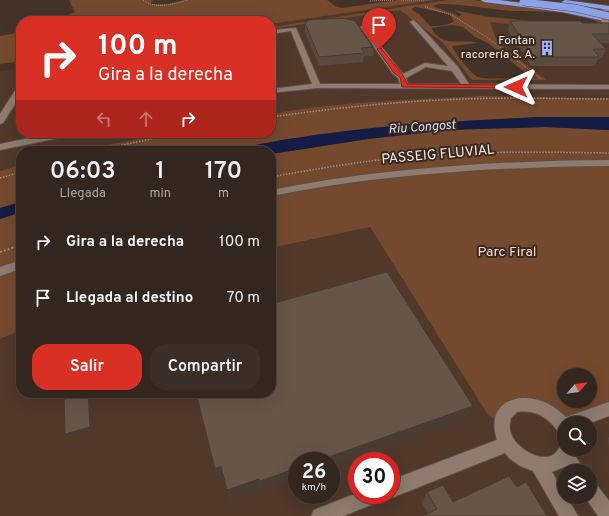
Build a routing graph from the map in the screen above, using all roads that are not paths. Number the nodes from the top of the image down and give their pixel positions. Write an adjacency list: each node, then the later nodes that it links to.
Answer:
1 (484, 0): 7 (highway)
2 (504, 0): 4 (highway)
3 (543, 0): 5 (highway)
4 (524, 1): 6 (highway, bridge)
5 (609, 9): 7 (street)
6 (609, 15)
7 (600, 18): 9 (street)
8 (413, 22): 12 (street)
9 (609, 24)
10 (363, 27): 13 (street)
11 (276, 31): 14 (street)
12 (455, 68): 13 (street); 16 (street)
13 (402, 77): 15 (street)
14 (317, 86): 15 (street); 18 (street)
15 (405, 86): 16 (street)
16 (466, 86): 17 (street)
17 (609, 87)
18 (276, 91)
19 (16, 101): 20 (street)
20 (0, 121)
21 (44, 138): 22 (street)
22 (0, 147)
23 (609, 162): 24 (street, PASSEIG FLUVIAL)
24 (276, 192)
25 (16, 266): 26 (street)
26 (0, 272)
27 (609, 409): 28 (street)
28 (590, 416)
29 (557, 418): 30 (street)
30 (507, 444): 32 (street); 33 (street)
31 (564, 456): 32 (street)
32 (538, 465): 37 (street)
33 (400, 486)
34 (597, 500): 38 (street)
35 (351, 504): 36 (street)
36 (320, 516)
37 (569, 516)
38 (609, 516)

